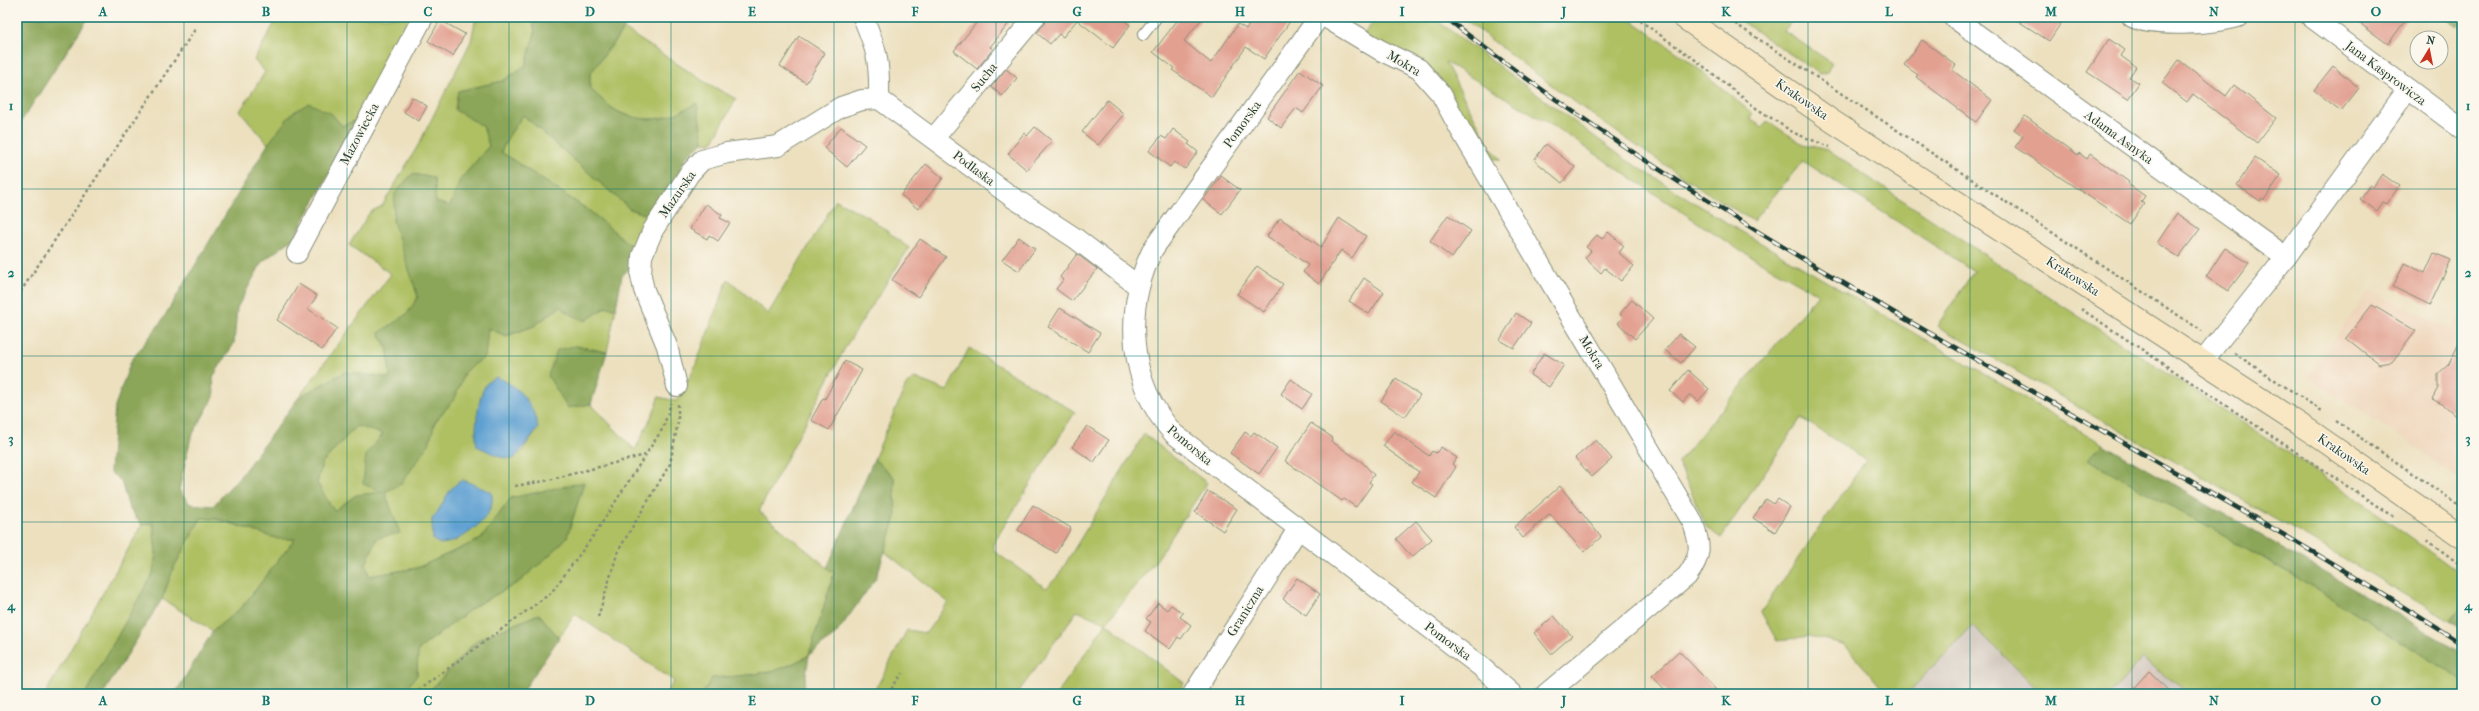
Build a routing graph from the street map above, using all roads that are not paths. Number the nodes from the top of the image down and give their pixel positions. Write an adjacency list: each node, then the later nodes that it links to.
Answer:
1 (423, 17): 17 (street, Mazowiecka)
2 (863, 17): 14 (street)
3 (1035, 17): 16 (street, Sucha)
4 (1157, 17): 12 (lane)
5 (1319, 17): 19 (street, Pomorska)
6 (1325, 17): 26 (street, Mokra)
7 (1683, 17): 20 (main road, Krakowska)
8 (1953, 17): 18 (street, Adama Asnyka)
9 (2132, 17): 10 (street)
10 (2238, 17)
11 (2311, 17): 13 (street, Jana Kasprowicza)
12 (1143, 35)
13 (2408, 89): 15 (street, Jana Kasprowicza); 18 (street)
14 (878, 99): 16 (street, Podlaska); 21 (street, Mazurska)
15 (2462, 129)
16 (934, 138): 19 (street, Podlaska)
17 (297, 253)
18 (2286, 257): 20 (street)
19 (1138, 286): 22 (street, Pomorska)
20 (2203, 361): 23 (main road, Krakowska)
21 (677, 386)
22 (1298, 529): 24 (street, Graniczna); 25 (street, Pomorska)
23 (2462, 537)
24 (1193, 694)
25 (1512, 694)
26 (1546, 694)

